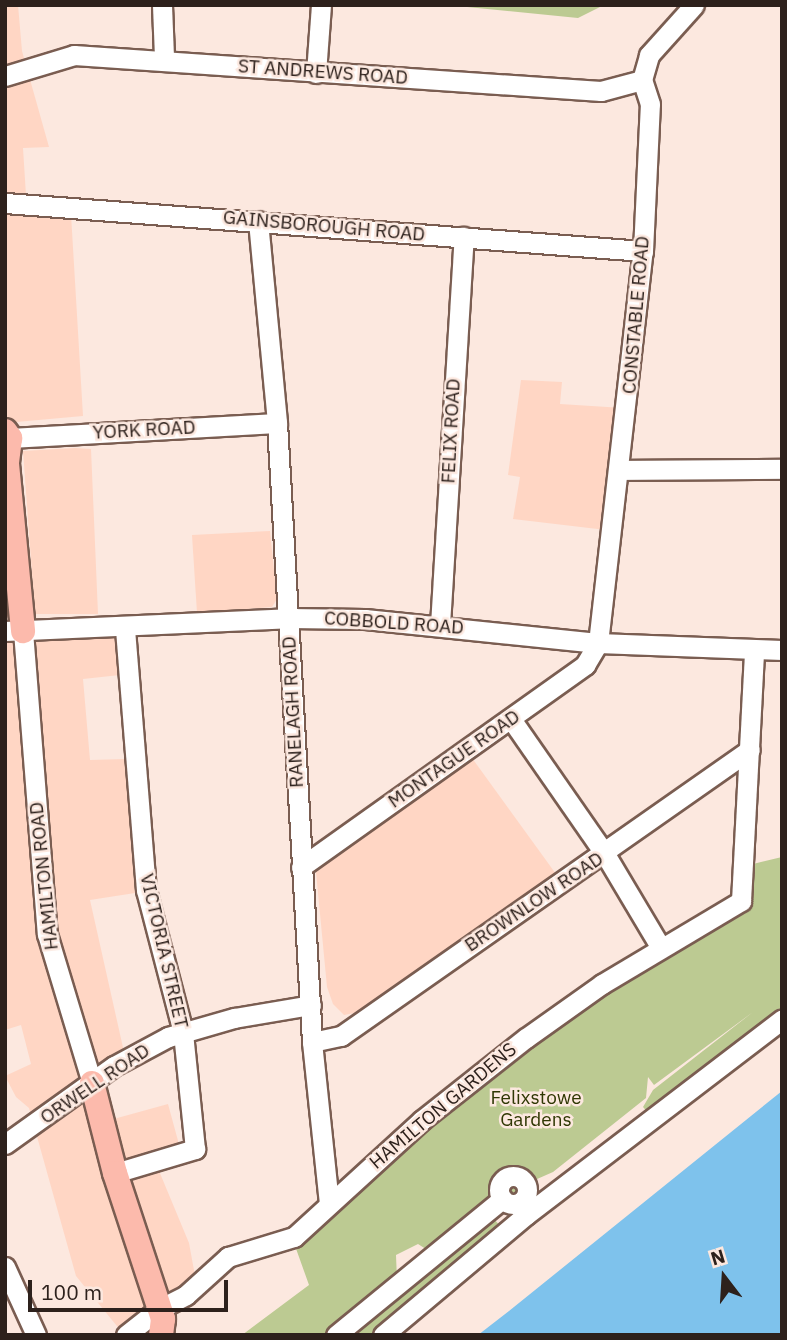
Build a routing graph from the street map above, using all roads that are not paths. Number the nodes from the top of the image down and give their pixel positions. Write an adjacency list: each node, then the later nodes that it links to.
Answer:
1 (162, 5): 4 (street)
2 (321, 5): 5 (street)
3 (694, 5): 7 (street)
4 (164, 58): 5 (street, ST ANDREWS ROAD); 6 (street, ST ANDREWS ROAD)
5 (316, 73): 7 (street, ST ANDREWS ROAD)
6 (5, 76)
7 (642, 80): 11 (street, CONSTABLE ROAD)
8 (5, 203): 9 (street, GAINSBOROUGH ROAD)
9 (258, 220): 10 (street, GAINSBOROUGH ROAD); 12 (street, RANELAGH ROAD)
10 (464, 237): 11 (street, GAINSBOROUGH ROAD); 17 (street, FELIX ROAD)
11 (643, 251): 15 (street, CONSTABLE ROAD)
12 (278, 424): 13 (street, YORK ROAD); 16 (street, RANELAGH ROAD)
13 (8, 434): 19 (main road, HAMILTON ROAD)
14 (782, 469): 15 (street)
15 (620, 470): 20 (street, CONSTABLE ROAD)
16 (288, 618): 17 (street, COBBOLD ROAD); 18 (street, COBBOLD ROAD); 26 (street, RANELAGH ROAD)
17 (440, 625): 20 (street, COBBOLD ROAD)
18 (125, 627): 19 (street, COBBOLD ROAD); 30 (street, VICTORIA STREET)
19 (14, 631): 32 (street, HAMILTON ROAD)
20 (598, 643): 22 (street, COBBOLD ROAD); 23 (street, MONTAGUE ROAD)
21 (782, 650): 22 (street, COBBOLD ROAD)
22 (754, 652): 24 (street)
23 (511, 719): 25 (street); 26 (street, MONTAGUE ROAD)
24 (750, 750): 25 (street, BROWNLOW ROAD); 27 (street, HAMILTON GARDENS)
25 (605, 854): 27 (street); 31 (street, BROWNLOW ROAD)
26 (301, 867): 28 (street, RANELAGH ROAD)
27 (661, 948): 36 (street, HAMILTON GARDENS)
28 (311, 1005): 30 (street, ORWELL ROAD); 31 (street, RANELAGH ROAD)
29 (782, 1019): 43 (street)
30 (183, 1032): 32 (street, ORWELL ROAD); 34 (street, VICTORIA STREET)
31 (312, 1042): 36 (street, RANELAGH ROAD)
32 (92, 1083): 33 (street, ORWELL ROAD); 34 (main road, HAMILTON ROAD)
33 (5, 1144)
34 (115, 1173): 38 (main road, HAMILTON ROAD)
35 (502, 1199): 42 (street)
36 (329, 1203): 38 (street, HAMILTON GARDENS)
37 (5, 1267): 39 (street)
38 (159, 1309): 40 (street, HAMILTON GARDENS); 41 (main road, HAMILTON ROAD)
39 (36, 1335)
40 (126, 1335)
41 (161, 1335)
42 (336, 1335)
43 (383, 1335)

